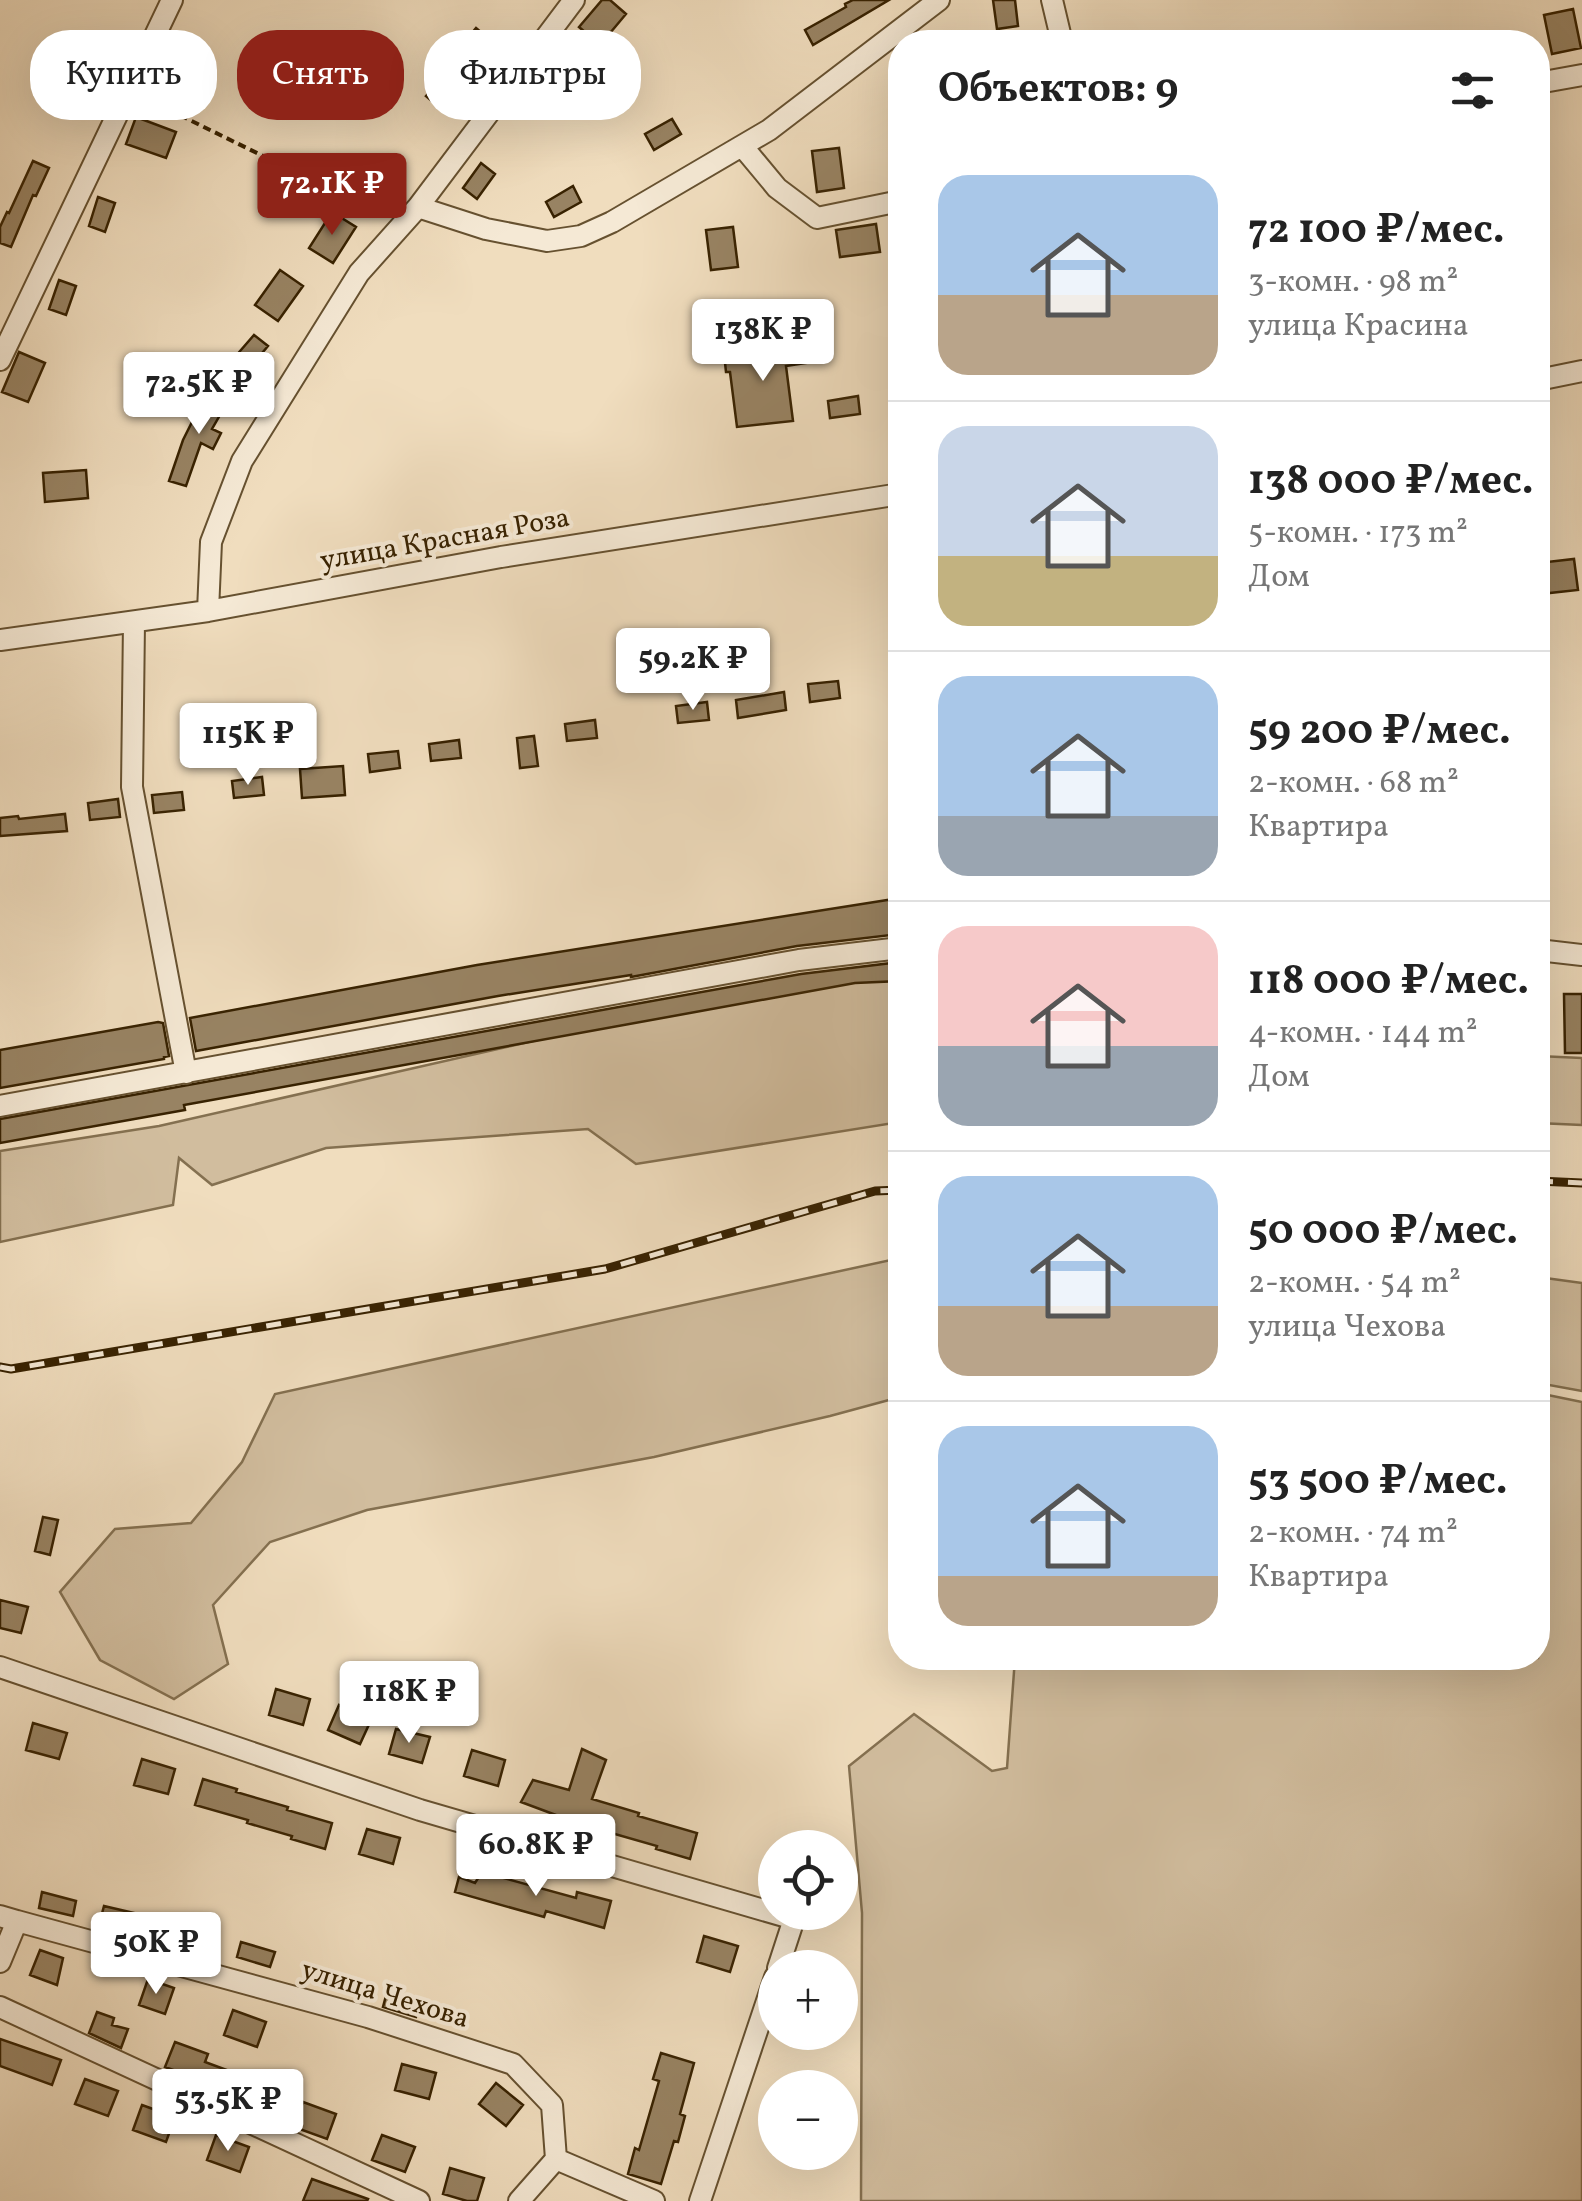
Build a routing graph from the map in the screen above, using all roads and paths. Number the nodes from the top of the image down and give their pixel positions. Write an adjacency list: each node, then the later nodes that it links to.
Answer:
1 (172, 0): 5 (street)
2 (574, 0): 15 (street)
3 (939, 0): 6 (street)
4 (1052, 0): 7 (street)
5 (157, 30)
6 (900, 30)
7 (1059, 30)
8 (888, 39): 13 (street)
9 (1582, 74): 10 (street)
10 (1550, 81)
11 (114, 120): 17 (street)
12 (189, 120): 16 (path)
13 (742, 147): 14 (street); 15 (street)
14 (888, 204)
15 (418, 207): 16 (street)
16 (401, 224): 21 (street)
17 (0, 360)
18 (1582, 372): 19 (street)
19 (1550, 378)
20 (888, 496): 21 (street, улица Красная Роза)
21 (208, 611): 22 (street, улица Красная Роза)
22 (134, 622): 23 (street, улица Красная Роза); 27 (street)
23 (0, 640)
24 (888, 949): 27 (street)
25 (1550, 951): 26 (street)
26 (1582, 954)
27 (186, 1072): 28 (street)
28 (0, 1106)
29 (0, 1667): 31 (street)
30 (8, 1918): 32 (street, улица Чехова); 35 (street, улица Чехова)
31 (784, 1950)
32 (0, 1962)
33 (0, 2007): 36 (street)
34 (758, 2028): 39 (street)
35 (556, 2159): 37 (street); 38 (street)
36 (419, 2201)
37 (519, 2201)
38 (654, 2201)
39 (700, 2201)

